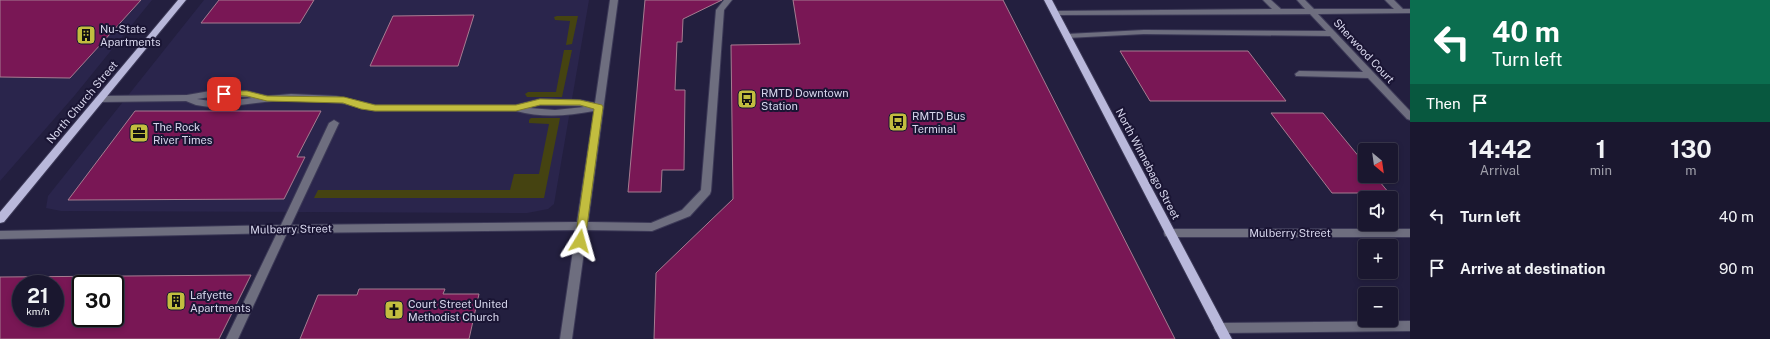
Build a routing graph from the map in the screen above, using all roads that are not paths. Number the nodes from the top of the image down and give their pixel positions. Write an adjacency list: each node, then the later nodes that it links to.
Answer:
1 (182, 0): 17 (main road, North Church Street)
2 (614, 0): 18 (street)
3 (728, 0): 22 (street, Mulberry Street)
4 (1048, 0): 12 (main road, North Winnebago Street)
5 (1267, 0): 8 (street)
6 (1301, 0): 9 (street, Sherwood Court)
7 (1389, 0): 10 (street)
8 (1278, 11): 9 (street); 12 (street)
9 (1312, 11): 10 (street); 13 (street, Sherwood Court)
10 (1401, 11): 11 (street)
11 (1410, 11)
12 (1055, 13): 14 (main road, North Winnebago Street)
13 (1333, 34): 14 (street); 16 (street, Sherwood Court)
14 (1067, 36): 24 (main road, North Winnebago Street)
15 (1298, 74): 16 (street)
16 (1371, 75): 19 (street, Sherwood Court)
17 (100, 99): 18 (street); 21 (main road, North Church Street)
18 (599, 107): 22 (street)
19 (1410, 117)
20 (334, 123): 23 (street)
21 (0, 219)
22 (582, 226): 23 (street, Mulberry Street); 30 (street)
23 (284, 229): 26 (street, Mulberry Street); 29 (street)
24 (1170, 233): 25 (street, Mulberry Street); 28 (main road, North Winnebago Street)
25 (1410, 233)
26 (0, 235)
27 (1410, 326): 28 (street)
28 (1220, 328): 31 (main road, North Winnebago Street)
29 (232, 339)
30 (566, 339)
31 (1226, 339)

